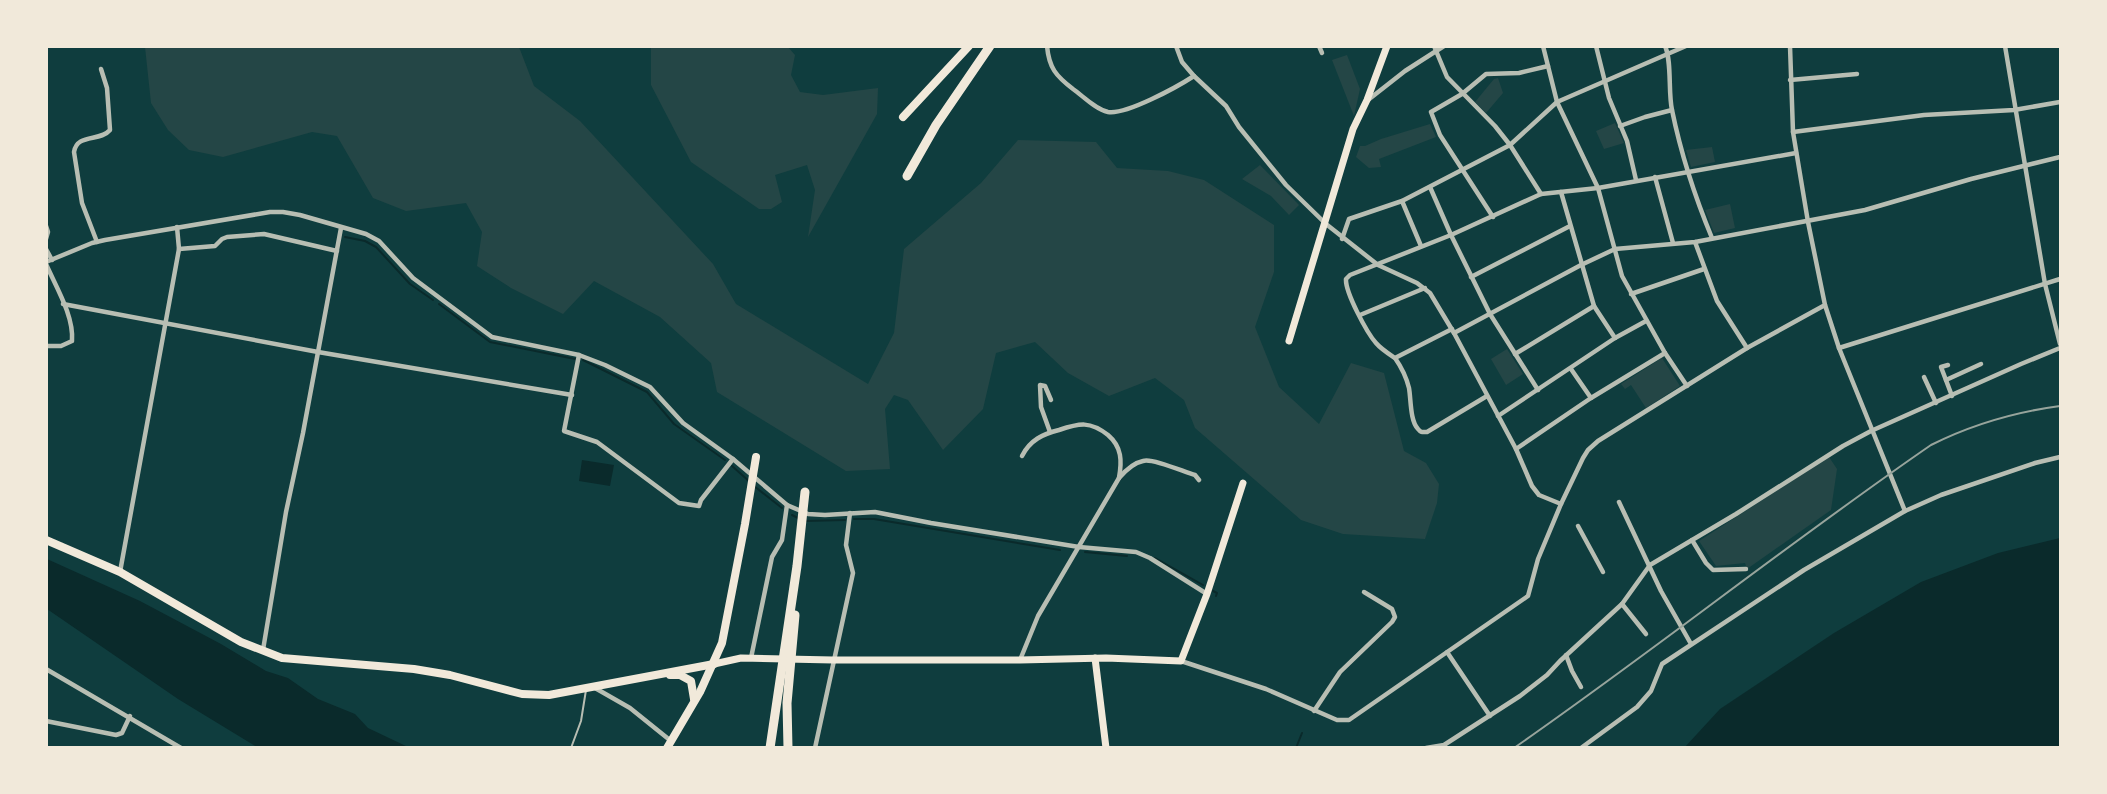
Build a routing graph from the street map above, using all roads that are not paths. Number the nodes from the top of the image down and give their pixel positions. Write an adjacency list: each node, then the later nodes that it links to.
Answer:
1 (969, 46): 29 (highway)
2 (990, 46): 38 (highway)
3 (1047, 46): 20 (street)
4 (1176, 46): 20 (street)
5 (1320, 46): 15 (street)
6 (1387, 46): 24 (main road)
7 (1444, 46): 14 (street)
8 (1543, 46): 17 (street)
9 (1596, 46): 22 (street)
10 (1665, 46): 16 (street)
11 (1686, 46): 16 (street)
12 (1790, 46): 21 (street)
13 (2005, 46): 28 (street)
14 (1435, 49): 23 (street); 24 (street)
15 (1322, 53)
16 (1668, 53): 22 (street); 27 (street)
17 (1548, 66): 23 (street); 25 (street)
18 (101, 69): 57 (street)
19 (1857, 74): 21 (street)
20 (1194, 76): 48 (street)
21 (1790, 80): 31 (street)
22 (1605, 83): 25 (street); 30 (street)
23 (1462, 94): 32 (street); 36 (street)
24 (1367, 100): 48 (main road)
25 (1557, 102): 32 (street); 42 (street)
26 (2061, 102): 28 (street)
27 (1672, 110): 30 (street); 37 (street)
28 (2014, 110): 31 (street); 35 (street)
29 (903, 117)
30 (1620, 126): 40 (street)
31 (1793, 132): 33 (street)
32 (1510, 146): 36 (street); 44 (street)
33 (1796, 153): 37 (street); 47 (street)
34 (2061, 157): 35 (street)
35 (2025, 166): 47 (street); 71 (street)
36 (1463, 170): 41 (street); 46 (street)
37 (1688, 172): 39 (street); 54 (street)
38 (907, 176)
39 (1654, 177): 40 (street); 59 (street)
40 (1636, 180): 42 (street)
41 (1430, 187): 45 (street); 53 (street)
42 (1598, 188): 43 (street); 63 (street)
43 (1561, 192): 44 (street); 50 (street)
44 (1541, 194): 46 (street)
45 (1402, 201): 56 (street); 60 (street)
46 (1493, 217): 53 (street)
47 (1808, 222): 54 (street); 75 (street)
48 (1326, 225): 56 (street); 84 (main road)
49 (46, 226): 55 (street)
50 (1570, 226): 67 (street); 69 (street)
51 (177, 227): 52 (street); 57 (street); 62 (street)
52 (341, 228): 64 (street); 92 (street)
53 (1451, 235): 60 (street); 69 (street)
54 (1712, 238): 58 (street)
55 (46, 239)
56 (1342, 239): 66 (street)
57 (97, 242): 65 (street)
58 (1695, 242): 59 (street); 68 (street)
59 (1673, 243): 63 (street)
60 (1421, 246): 66 (street)
61 (46, 249): 65 (street)
62 (179, 249): 64 (street); 80 (street)
63 (1615, 249): 67 (street); 73 (street)
64 (337, 251): 89 (street)
65 (48, 262): 74 (street)
66 (1378, 265): 72 (street); 78 (street)
67 (1581, 265): 76 (street); 77 (street)
68 (1704, 269): 73 (street); 87 (street)
69 (1471, 277): 77 (street)
70 (2061, 279): 71 (street)
71 (2045, 284): 81 (street); 88 (street)
72 (1425, 288): 78 (street); 82 (street)
73 (1631, 294): 79 (street)
74 (63, 304): 80 (street); 85 (street)
75 (1825, 305): 87 (street); 88 (street)
76 (1594, 306): 83 (street); 91 (street)
77 (1490, 314): 82 (street); 91 (street)
78 (1360, 315): 93 (street)
79 (1646, 321): 83 (street); 90 (street)
80 (167, 324): 89 (street); 130 (street)
81 (2058, 326): 86 (street)
82 (1453, 331): 93 (street); 102 (street)
83 (1616, 338): 96 (street)
84 (1288, 341)
85 (46, 346)
86 (2061, 346): 103 (street)
87 (1747, 348): 99 (street)
88 (1839, 348): 108 (street)
89 (318, 352): 101 (street); 137 (street)
90 (1665, 353): 99 (street); 104 (street)
91 (1515, 354): 100 (street)
92 (579, 355): 101 (street); 113 (street)
93 (1395, 358): 102 (street)
94 (1981, 364): 98 (street)
95 (1948, 365): 98 (street)
96 (1571, 369): 100 (street); 104 (street)
97 (1924, 376): 106 (street)
98 (1946, 380): 103 (street)
99 (1687, 386): 120 (street)
100 (1538, 390): 107 (street)
101 (572, 395): 113 (street)
102 (1487, 396): 107 (street)
103 (1952, 396): 106 (street)
104 (1591, 398): 110 (street)
105 (1051, 400): 109 (street)
106 (1936, 403): 108 (street)
107 (1498, 416): 110 (street)
108 (1871, 431): 122 (street); 126 (street)
109 (1050, 432): 111 (street); 115 (street)
110 (1516, 449): 120 (street)
111 (1022, 456)
112 (2061, 457): 122 (street)
113 (733, 459): 121 (street)
114 (755, 460): 145 (highway)
115 (1119, 478): 116 (street); 127 (street)
116 (1199, 480)
117 (1242, 483): 133 (main road)
118 (805, 492): 147 (highway)
119 (1619, 502): 128 (street)
120 (1561, 504): 138 (street)
121 (787, 505): 123 (street); 140 (street)
122 (1905, 511): 136 (street)
123 (850, 513): 127 (street); 142 (street)
124 (1578, 526): 131 (street)
125 (46, 540): 130 (highway)
126 (1692, 540): 128 (street); 129 (street)
127 (1079, 547): 133 (street); 143 (street)
128 (1650, 565): 134 (street); 136 (street)
129 (1746, 569)
130 (120, 572): 137 (highway)
131 (1603, 572)
132 (1364, 592): 152 (street)
133 (1207, 594): 144 (main road)
134 (1622, 604): 135 (street); 139 (street)
135 (1646, 634)
136 (1691, 644): 164 (street)
137 (262, 651): 149 (highway)
138 (1447, 652): 152 (street); 154 (street)
139 (1566, 655): 150 (street); 154 (street)
140 (751, 658): 142 (main road); 145 (main road)
141 (1095, 658): 143 (main road); 144 (main road); 162 (main road)
142 (833, 660): 143 (main road); 161 (street)
143 (1020, 660)
144 (1181, 661): 152 (street)
145 (714, 664): 148 (highway); 151 (highway)
146 (46, 669): 153 (street)
147 (786, 671): 159 (highway); 160 (highway)
148 (649, 676): 149 (highway); 151 (highway)
149 (589, 687): 156 (street); 158 (lane)
150 (1581, 687)
151 (693, 702): 156 (highway)
152 (1314, 711)
153 (130, 716): 155 (street); 157 (street)
154 (1490, 716): 163 (street)
155 (46, 721)
156 (669, 744)
157 (181, 747)
158 (571, 747)
159 (770, 747)
160 (788, 747)
161 (815, 747)
162 (1106, 747)
163 (1426, 747)
164 (1581, 747)

